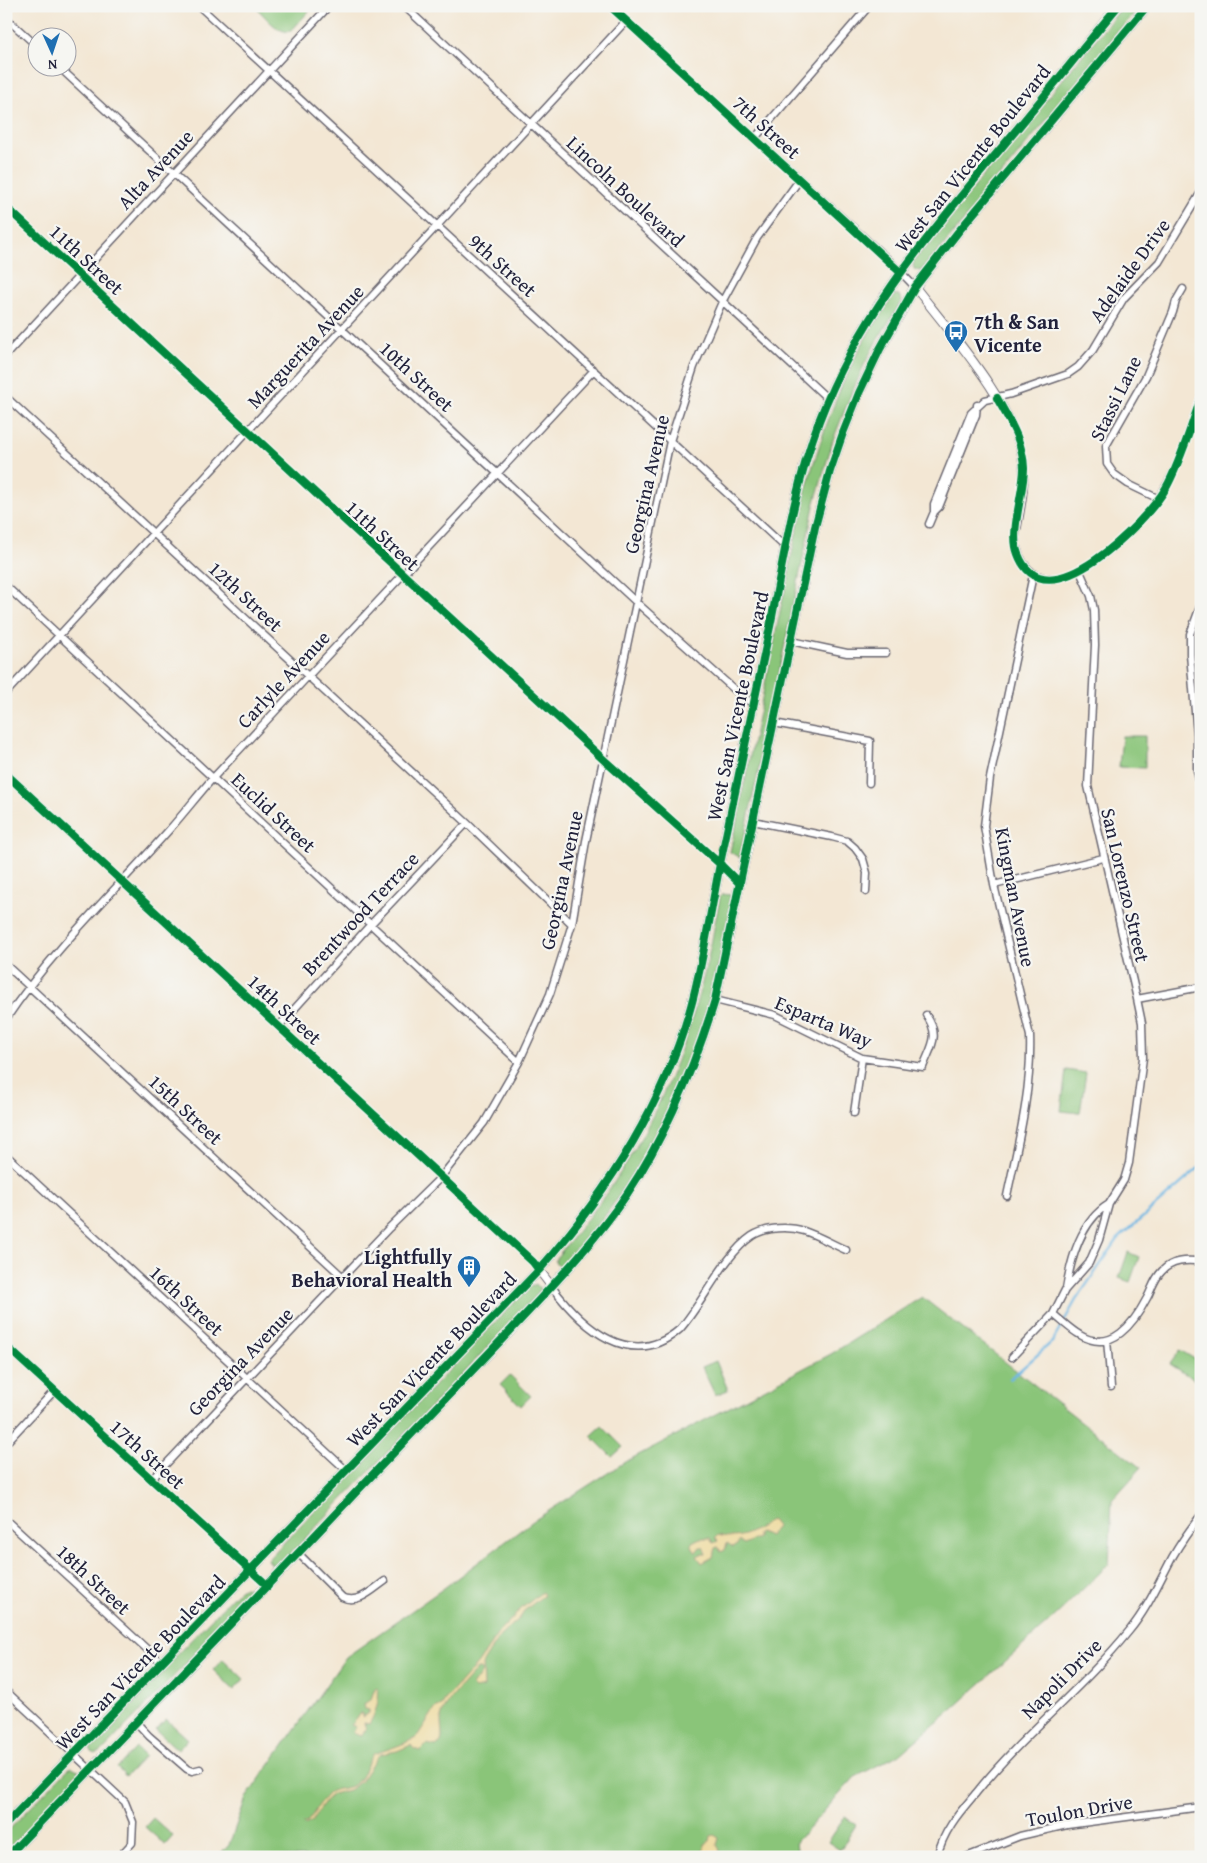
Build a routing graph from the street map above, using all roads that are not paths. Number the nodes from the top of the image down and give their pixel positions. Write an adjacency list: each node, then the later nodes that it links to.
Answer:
1 (199, 6): 11 (street, 9th Street)
2 (329, 6): 11 (street, Alta Avenue)
3 (404, 6): 13 (street, Lincoln Boulevard)
4 (610, 6): 9 (street, 7th Street)
5 (870, 6): 14 (street)
6 (1118, 6): 20 (main road, West San Vicente Boulevard)
7 (1147, 6): 22 (main road)
8 (6, 18): 10 (street)
9 (626, 21): 13 (street, Marguerita Avenue); 14 (street, 7th Street)
10 (28, 38)
11 (269, 71): 15 (street, Alta Avenue); 19 (street, 9th Street)
12 (71, 78): 15 (street, 10th Street)
13 (531, 124): 19 (street, Marguerita Avenue); 24 (street, Lincoln Boulevard)
14 (755, 138): 16 (street, 7th Street)
15 (174, 173): 21 (street, Alta Avenue); 25 (street, 10th Street)
16 (800, 179): 20 (street, 7th Street); 24 (street, Georgina Avenue)
17 (1201, 192): 29 (street, Adelaide Drive)
18 (6, 207): 21 (street, 11th Street)
19 (438, 227): 25 (street, Marguerita Avenue); 27 (street, 9th Street)
20 (900, 272): 22 (street, 7th Street); 30 (main road, West San Vicente Boulevard)
21 (81, 275): 26 (street, Alta Avenue); 32 (street, 11th Street)
22 (915, 287): 29 (street, 7th Street); 46 (main road)
23 (1183, 289): 35 (street, Stassi Lane)
24 (722, 302): 30 (street, Lincoln Boulevard); 33 (street, Georgina Avenue)
25 (344, 329): 32 (street, Marguerita Avenue); 34 (street, 10th Street)
26 (6, 355)
27 (594, 370): 33 (street, 9th Street); 34 (street, Carlyle Avenue)
28 (6, 397): 37 (street, 12th Street)
29 (997, 398): 36 (street, Adelaide Drive); 41 (street, 7th Street)
30 (828, 399): 38 (main road, West San Vicente Boulevard)
31 (1201, 399): 35 (street)
32 (249, 430): 37 (street, Marguerita Avenue); 40 (street, 11th Street)
33 (670, 441): 38 (street, 9th Street); 43 (street, Georgina Avenue)
34 (498, 473): 40 (street, Carlyle Avenue); 43 (street, 10th Street)
35 (1159, 499): 39 (street)
36 (929, 524)
37 (154, 533): 45 (street, Marguerita Avenue); 48 (street, 12th Street)
38 (786, 547): 50 (main road, West San Vicente Boulevard)
39 (1079, 570): 41 (street); 59 (street, San Lorenzo Street)
40 (402, 575): 48 (street, Carlyle Avenue); 52 (street, 11th Street)
41 (1033, 575): 63 (street, Kingman Avenue)
42 (6, 586): 45 (street, Euclid Street)
43 (636, 602): 50 (street, 10th Street); 52 (street, Georgina Avenue)
44 (1201, 604): 56 (street)
45 (60, 635): 49 (street, Marguerita Avenue); 54 (street, Euclid Street)
46 (791, 641): 47 (street); 51 (main road)
47 (886, 653)
48 (308, 676): 54 (street, Carlyle Avenue); 58 (street, 12th Street)
49 (6, 693)
50 (755, 704): 60 (main road, West San Vicente Boulevard)
51 (774, 723): 55 (street); 57 (main road)
52 (604, 760): 60 (street, 11th Street); 66 (street, Georgina Avenue)
53 (6, 774): 61 (street, 14th Street)
54 (213, 778): 61 (street, Carlyle Avenue); 65 (street, Euclid Street)
55 (869, 783)
56 (1201, 790)
57 (753, 821): 62 (main road); 64 (street)
58 (467, 823): 65 (street, Brentwood Terrace); 66 (street, 12th Street)
59 (1103, 858): 63 (street); 70 (street, San Lorenzo Street)
60 (720, 864): 62 (street, 11th Street); 84 (main road, West San Vicente Boulevard)
61 (122, 881): 68 (street, Carlyle Avenue); 74 (street, 14th Street)
62 (740, 884): 71 (main road)
63 (994, 885): 80 (street, Kingman Avenue)
64 (866, 892)
65 (371, 924): 74 (street, Brentwood Terrace); 76 (street, Euclid Street)
66 (572, 924): 76 (street, Georgina Avenue)
67 (6, 965): 68 (street, 15th Street)
68 (28, 985): 73 (street, Carlyle Avenue); 85 (street, 15th Street)
69 (1201, 987): 70 (street)
70 (1137, 999): 81 (street, San Lorenzo Street)
71 (715, 1000): 75 (street, Esparta Way); 86 (main road)
72 (926, 1015): 75 (street, Esparta Way)
73 (6, 1019)
74 (279, 1026): 79 (street, 14th Street)
75 (862, 1058): 77 (street)
76 (519, 1062): 79 (street, Georgina Avenue)
77 (854, 1113)
78 (6, 1155): 92 (street, 16th Street)
79 (441, 1177): 84 (street, 14th Street); 85 (street, Georgina Avenue)
80 (1006, 1196)
81 (1109, 1204): 87 (street, San Lorenzo Street); 87 (street, San Lorenzo Street)
82 (846, 1250): 86 (street)
83 (1201, 1262): 89 (street)
84 (539, 1270): 86 (street, 14th Street); 96 (main road, West San Vicente Boulevard)
85 (343, 1277): 92 (street, Georgina Avenue)
86 (552, 1287): 100 (main road)
87 (1065, 1290): 88 (street, San Lorenzo Street)
88 (1053, 1314): 89 (street); 91 (street, San Lorenzo Street)
89 (1107, 1340): 93 (street)
90 (6, 1346): 94 (street, 17th Street)
91 (1012, 1357)
92 (247, 1377): 96 (street, 16th Street); 97 (street, Georgina Avenue)
93 (1110, 1387)
94 (55, 1390): 95 (street); 97 (street, 17th Street)
95 (6, 1443)
96 (346, 1470): 101 (main road, West San Vicente Boulevard)
97 (152, 1479): 101 (street, 17th Street)
98 (1201, 1515): 114 (street, Napoli Drive)
99 (6, 1520): 104 (street, 18th Street)
100 (299, 1554): 102 (street); 103 (main road)
101 (251, 1570): 103 (street, 17th Street); 104 (main road, West San Vicente Boulevard)
102 (385, 1581)
103 (268, 1586): 106 (main road)
104 (161, 1662): 107 (main road, West San Vicente Boulevard)
105 (6, 1691): 107 (street)
106 (136, 1722): 108 (main road); 109 (street)
107 (74, 1753): 108 (street); 111 (main road, West San Vicente Boulevard)
108 (91, 1769): 112 (main road); 113 (street)
109 (200, 1769)
110 (1201, 1808): 115 (street, Toulon Drive)
111 (6, 1824)
112 (7, 1857)
113 (119, 1857)
114 (937, 1857)
115 (966, 1857)

